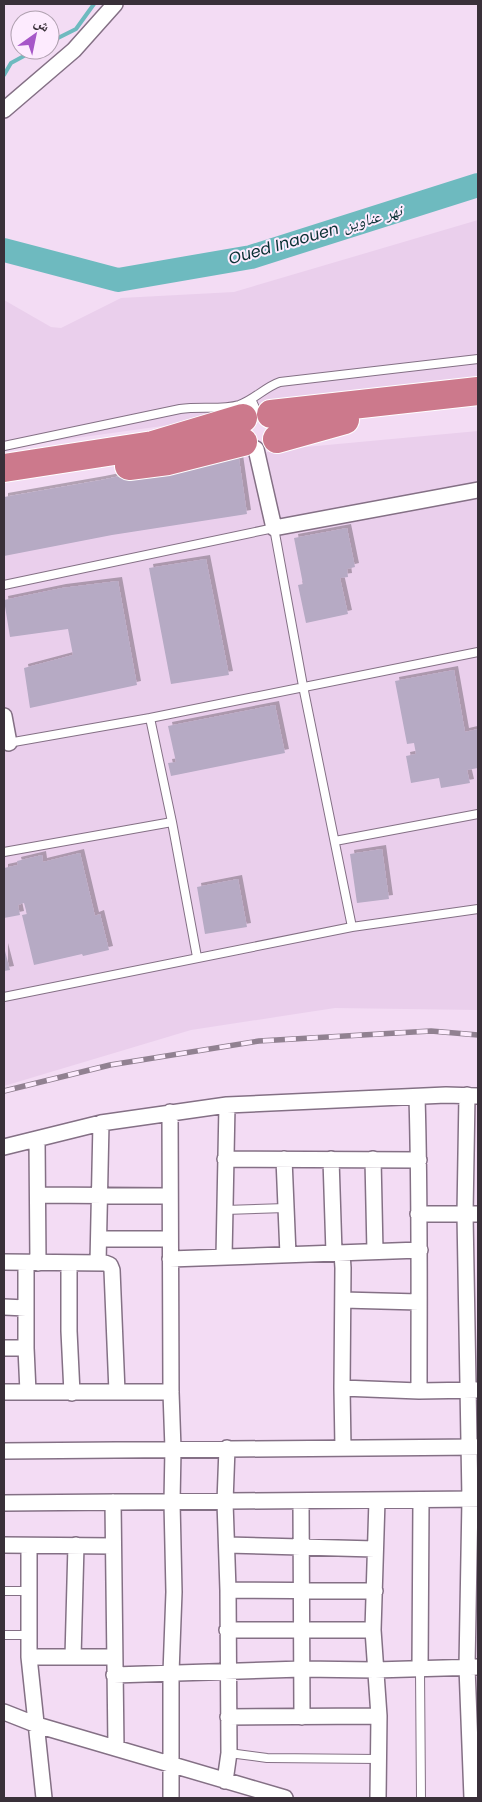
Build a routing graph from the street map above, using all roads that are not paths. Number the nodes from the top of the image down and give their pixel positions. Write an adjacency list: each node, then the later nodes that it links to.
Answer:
1 (116, 4): 2 (street)
2 (4, 110)
3 (478, 359): 6 (lane)
4 (478, 391): 6 (highway)
5 (478, 406): 6 (highway)
6 (258, 427): 7 (lane); 8 (highway); 9 (highway); 11 (street)
7 (4, 446)
8 (4, 468)
9 (4, 481)
10 (478, 490): 11 (street)
11 (274, 528): 12 (lane); 14 (lane)
12 (4, 585)
13 (478, 652): 14 (lane)
14 (303, 686): 16 (lane); 20 (lane)
15 (4, 716): 17 (street)
16 (150, 718): 17 (lane); 19 (lane)
17 (6, 743)
18 (478, 814): 20 (lane)
19 (172, 822): 21 (lane); 24 (lane)
20 (335, 841): 23 (lane)
21 (4, 852)
22 (478, 909): 23 (lane)
23 (352, 927): 24 (lane)
24 (197, 957): 25 (lane)
25 (4, 997)
26 (472, 1096): 27 (street); 44 (street)
27 (417, 1097): 28 (street); 37 (street)
28 (227, 1105): 29 (street); 33 (street)
29 (170, 1112): 30 (street); 40 (street)
30 (101, 1123): 31 (street); 39 (street)
31 (37, 1139): 32 (street); 38 (street)
32 (4, 1147)
33 (225, 1159): 34 (street); 42 (street)
34 (284, 1159): 35 (street); 41 (street)
35 (331, 1159): 36 (street); 49 (street)
36 (373, 1159): 37 (street); 48 (street)
37 (419, 1160): 43 (street)
38 (38, 1195): 39 (street); 54 (street)
39 (100, 1196): 40 (street); 45 (street)
40 (170, 1196): 46 (street)
41 (286, 1208): 42 (lane); 50 (street)
42 (225, 1210): 51 (street)
43 (418, 1214): 44 (street); 47 (street)
44 (472, 1214): 64 (street)
45 (99, 1239): 46 (street); 56 (street)
46 (170, 1239): 52 (street)
47 (420, 1250): 48 (street); 58 (street)
48 (375, 1252): 49 (street)
49 (338, 1253): 50 (street); 57 (street)
50 (288, 1255): 51 (street)
51 (224, 1257): 52 (street)
52 (170, 1259): 69 (street)
53 (4, 1262): 54 (street)
54 (32, 1263): 55 (street); 60 (street)
55 (69, 1263): 56 (street); 70 (street)
56 (98, 1264): 68 (street)
57 (343, 1300): 58 (street); 63 (street)
58 (419, 1302): 65 (street)
59 (4, 1307): 60 (street)
60 (26, 1308): 62 (street)
61 (4, 1348): 62 (street)
62 (26, 1348): 67 (street)
63 (342, 1388): 65 (street); 73 (street)
64 (474, 1390): 65 (street); 71 (street)
65 (419, 1391)
66 (4, 1392): 67 (street)
67 (28, 1392): 70 (street)
68 (117, 1392): 69 (street); 70 (street)
69 (171, 1392): 74 (street)
70 (72, 1393)
71 (474, 1447): 73 (street); 76 (street)
72 (227, 1448): 73 (street); 74 (street); 82 (street)
73 (343, 1448)
74 (173, 1449): 75 (street); 81 (street)
75 (4, 1451)
76 (474, 1499): 78 (street); 104 (street)
77 (377, 1500): 78 (street); 79 (street); 90 (street)
78 (421, 1500): 107 (street)
79 (300, 1501): 82 (street); 89 (street)
80 (113, 1502): 81 (street); 83 (street); 88 (street)
81 (172, 1502): 82 (street); 109 (street)
82 (226, 1502): 85 (street)
83 (4, 1503)
84 (4, 1545): 86 (street)
85 (226, 1545): 89 (street); 91 (street)
86 (30, 1546): 87 (street); 94 (street)
87 (76, 1546): 88 (street); 102 (street)
88 (113, 1546): 103 (street)
89 (302, 1547): 90 (street); 92 (street)
90 (375, 1549): 95 (street)
91 (228, 1590): 92 (street); 96 (street)
92 (302, 1590): 95 (street); 97 (street)
93 (4, 1591): 94 (lane)
94 (30, 1591): 100 (street)
95 (375, 1591): 98 (street)
96 (227, 1630): 97 (street); 108 (street)
97 (301, 1630): 98 (street); 105 (street)
98 (373, 1630): 106 (street)
99 (4, 1635): 100 (lane)
100 (29, 1635): 101 (street)
101 (29, 1657): 102 (street); 115 (street)
102 (73, 1657): 103 (street)
103 (114, 1657): 110 (street)
104 (473, 1667): 107 (street); 119 (street)
105 (302, 1669): 106 (street); 108 (street); 114 (street)
106 (375, 1670): 107 (street); 112 (street)
107 (420, 1670): 126 (lane)
108 (229, 1671): 109 (street); 113 (street)
109 (171, 1673): 110 (street); 120 (street)
110 (114, 1675): 116 (street)
111 (4, 1712): 115 (street)
112 (379, 1716): 114 (street); 118 (street)
113 (228, 1717): 114 (street); 117 (street)
114 (302, 1717)
115 (37, 1725): 116 (street); 122 (street)
116 (116, 1748): 120 (street)
117 (229, 1753): 118 (lane); 121 (street)
118 (379, 1759): 125 (street)
119 (474, 1760): 127 (street)
120 (170, 1765): 121 (street); 123 (street)
121 (225, 1781): 124 (street)
122 (44, 1798)
123 (171, 1798)
124 (285, 1798)
125 (378, 1798)
126 (421, 1798)
127 (472, 1798)

